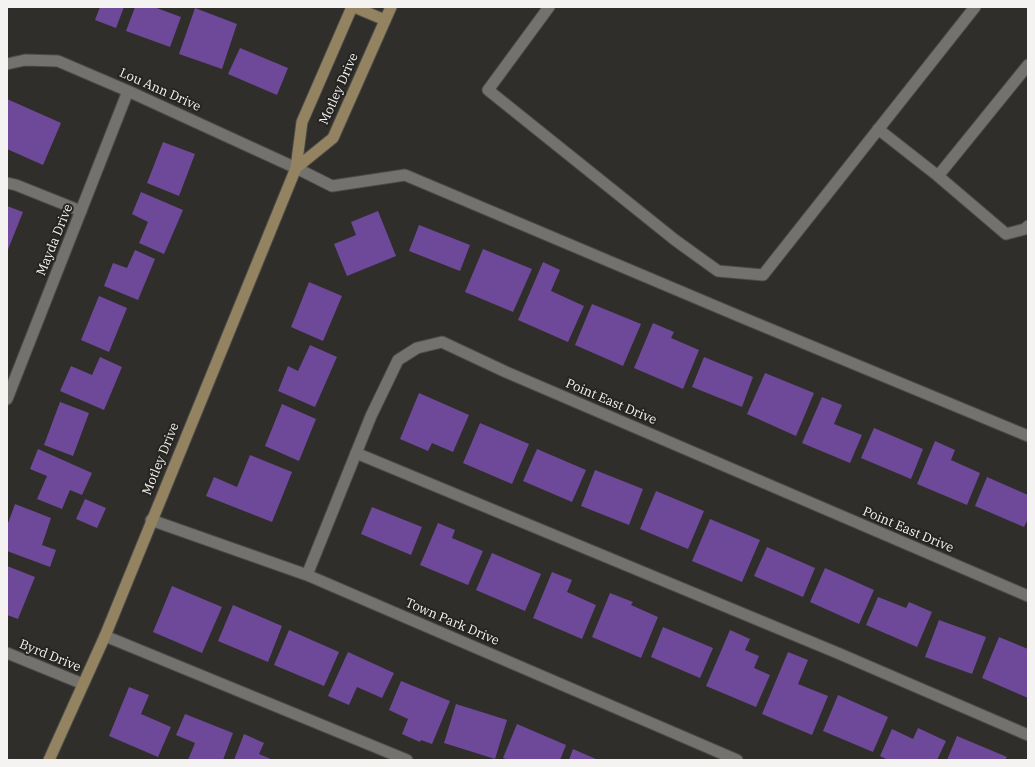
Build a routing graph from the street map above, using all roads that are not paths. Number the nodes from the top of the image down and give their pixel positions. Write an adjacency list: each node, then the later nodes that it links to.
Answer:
1 (353, 7): 5 (main road); 10 (main road, Motley Drive)
2 (391, 7): 5 (main road, Motley Drive)
3 (549, 7): 9 (street)
4 (975, 7): 9 (street)
5 (385, 20): 10 (main road, Motley Drive)
6 (7, 64): 8 (street, Lou Ann Drive)
7 (1028, 65): 11 (street)
8 (128, 91): 10 (street, Lou Ann Drive); 13 (street, Mayda Drive)
9 (878, 129): 11 (street)
10 (296, 168): 16 (street, Lou Ann Drive); 18 (main road, Motley Drive)
11 (938, 176): 14 (street)
12 (7, 183): 13 (street)
13 (81, 211): 15 (street, Mayda Drive)
14 (1028, 226)
15 (7, 399)
16 (1028, 436)
17 (356, 452): 19 (street, Point East Drive); 20 (street, Point East Drive); 24 (street)
18 (151, 520): 19 (street, Town Park Drive); 21 (main road, Motley Drive)
19 (307, 575): 27 (street, Town Park Drive)
20 (1028, 596)
21 (104, 636): 23 (main road, Motley Drive); 26 (street)
22 (7, 654): 23 (street, Byrd Drive)
23 (83, 684): 25 (main road, Motley Drive)
24 (1028, 734)
25 (49, 760)
26 (407, 760)
27 (737, 760)

